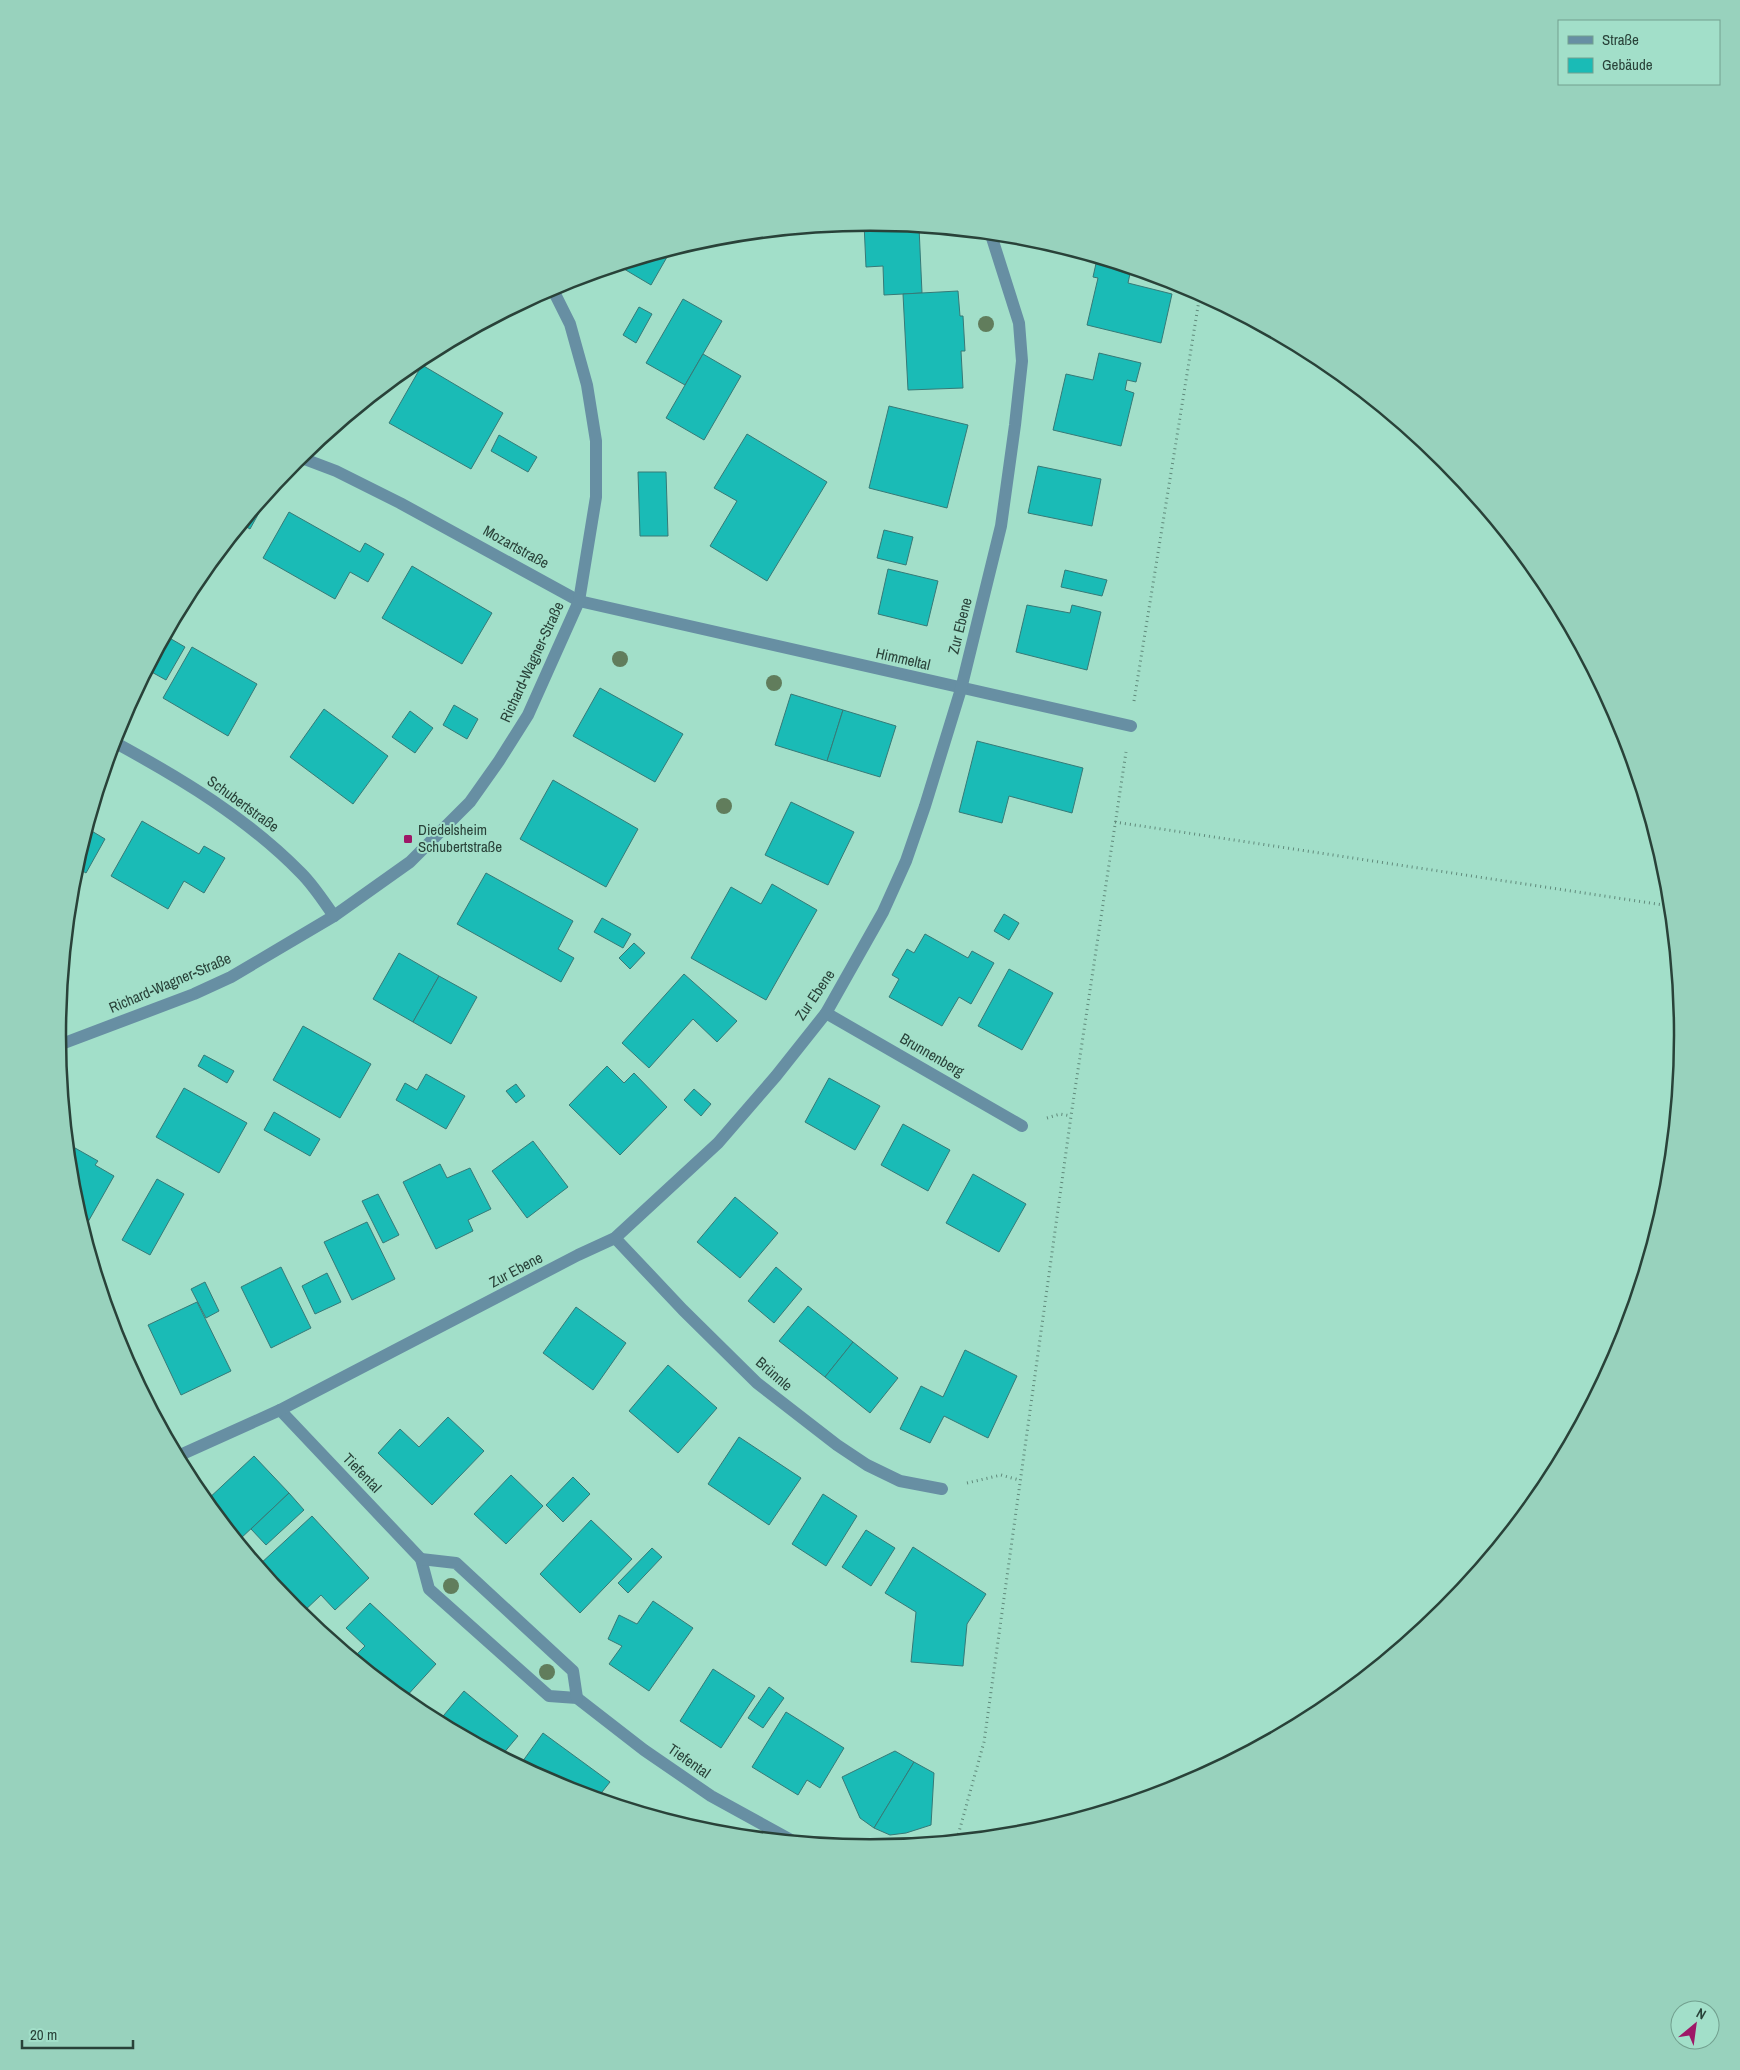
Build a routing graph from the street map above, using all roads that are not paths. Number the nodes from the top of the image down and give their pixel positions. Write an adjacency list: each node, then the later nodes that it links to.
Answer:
1 (993, 241): 6 (street, Zur Ebene)
2 (556, 295): 4 (street, Richard-Wagner-Straße)
3 (309, 461): 4 (street, Mozartstraße)
4 (578, 601): 5 (street, Mozartstraße); 9 (street, Richard-Wagner-Straße)
5 (728, 634): 6 (street, Himmeltal)
6 (961, 689): 7 (street, Himmeltal); 10 (street, Zur Ebene)
7 (1130, 726)
8 (120, 746): 9 (street, Schubertstraße)
9 (334, 916): 11 (street, Richard-Wagner-Straße)
10 (826, 1013): 12 (street, Brunnenberg); 13 (street, Zur Ebene)
11 (66, 1043)
12 (1022, 1126)
13 (615, 1238): 14 (street, Zur Ebene); 16 (street, Brünnle)
14 (280, 1410): 15 (street, Zur Ebene); 17 (street, Tiefental)
15 (184, 1453)
16 (942, 1489)
17 (421, 1559): 18 (street, Tiefental); 18 (street)
18 (577, 1698): 19 (street, Tiefental)
19 (779, 1833)

